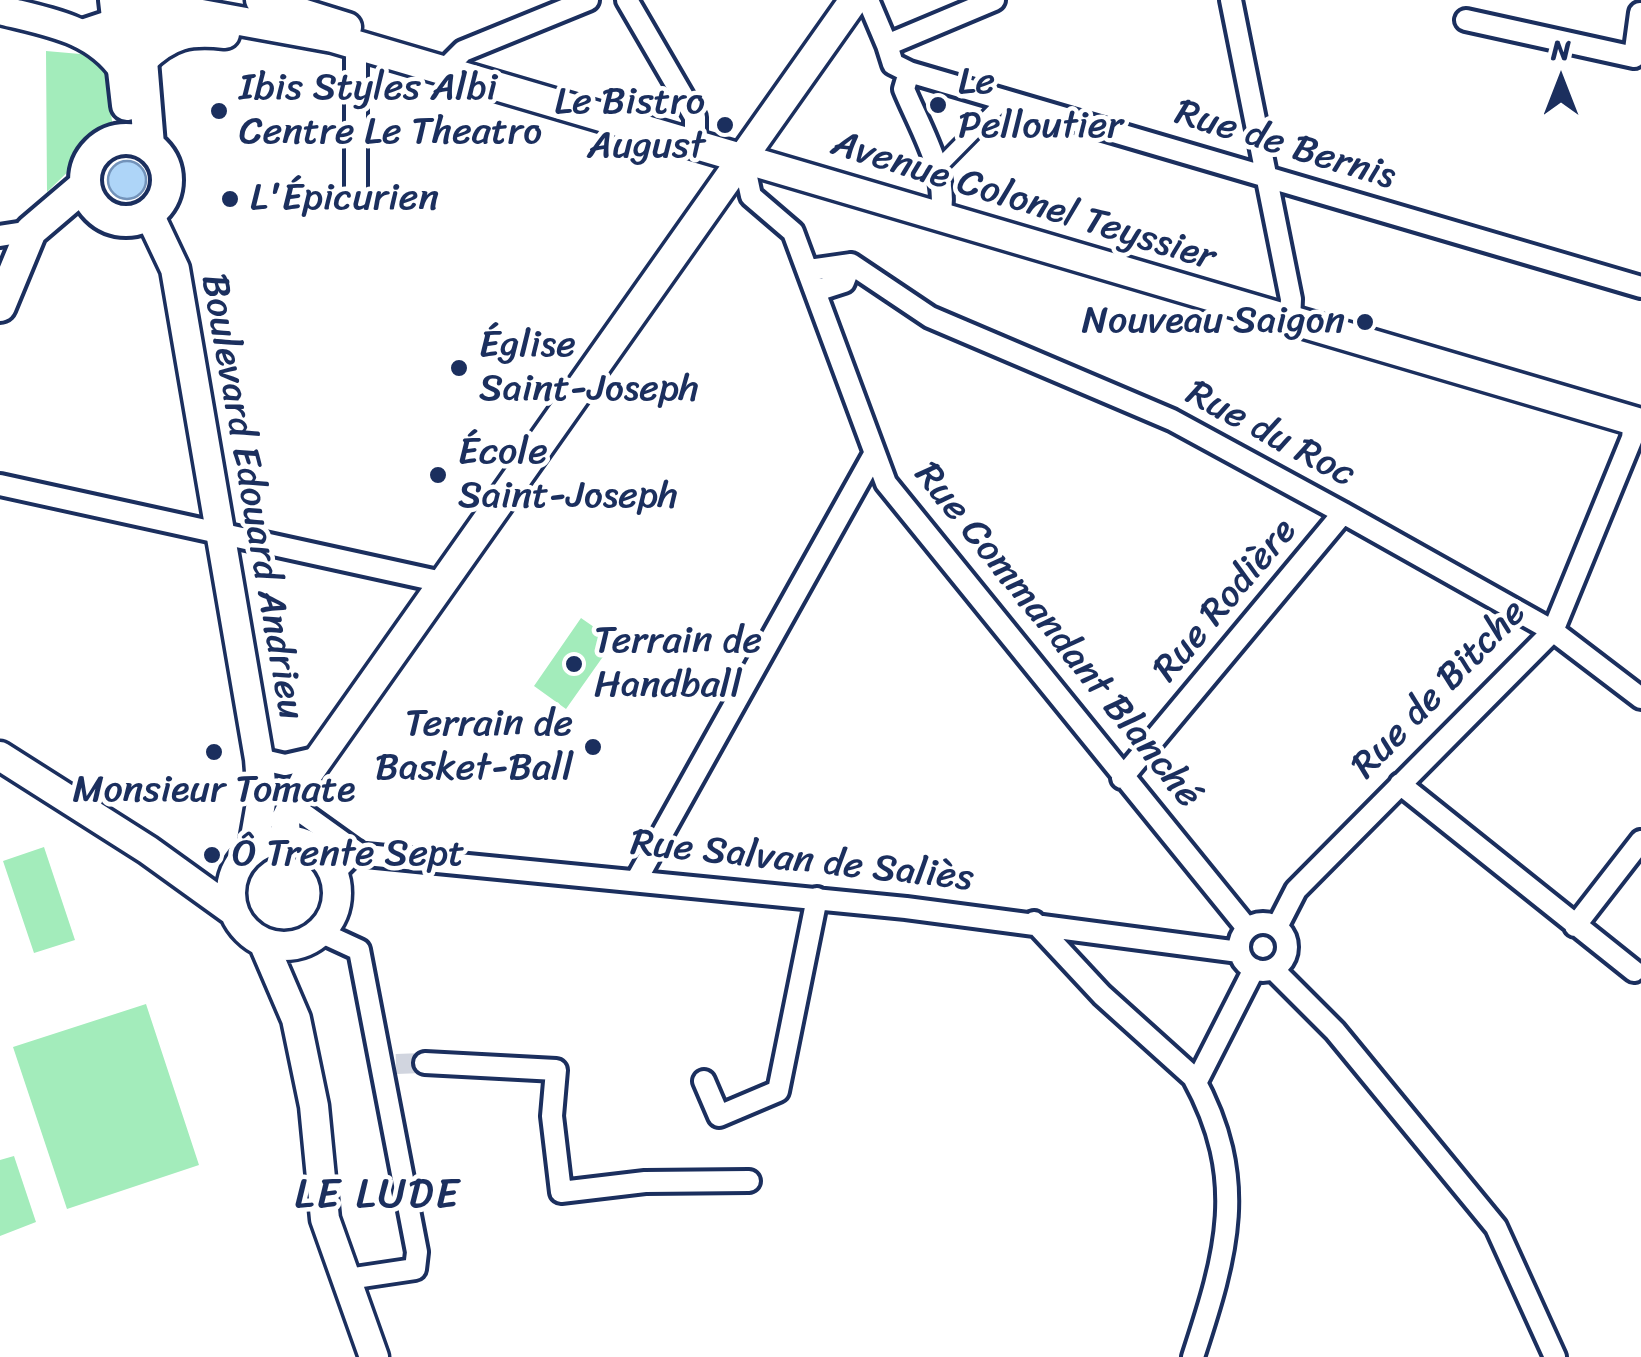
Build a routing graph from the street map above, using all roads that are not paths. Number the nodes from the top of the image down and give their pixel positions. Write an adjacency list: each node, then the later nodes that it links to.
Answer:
1 (260, 0): 8 (main road)
2 (588, 0): 19 (street)
3 (627, 0): 23 (street)
4 (854, 0): 25 (main road)
5 (868, 0): 15 (street)
6 (994, 0): 15 (street)
7 (1231, 0): 27 (street)
8 (306, 5): 16 (main road)
9 (0, 10): 13 (main road)
10 (135, 11): 13 (street); 14 (street); 16 (main road, Avenue Colonel Teyssier); 18 (main road)
11 (1641, 11): 12 (street)
12 (1466, 20)
13 (79, 30): 18 (main road)
14 (194, 30): 17 (main road); 18 (main road)
15 (887, 44): 20 (street)
16 (384, 53): 17 (main road); 19 (main road, Avenue Colonel Teyssier)
17 (356, 58): 29 (street)
18 (133, 65): 22 (main road); 24 (main road)
19 (444, 70): 23 (main road, Avenue Colonel Teyssier)
20 (909, 72): 21 (street, Rue de Bernis); 26 (street)
21 (1006, 99): 26 (street); 27 (street, Rue de Bernis)
22 (115, 140): 24 (main road); 28 (main road)
23 (695, 144): 25 (main road, Avenue Colonel Teyssier)
24 (149, 145): 31 (main road)
25 (744, 158): 32 (main road, Avenue Colonel Teyssier); 35 (street, Rue Commandant Blanché); 45 (main road)
26 (936, 170): 32 (street)
27 (1267, 178): 36 (street, Rue de Bernis); 39 (street)
28 (85, 186): 30 (main road); 33 (main road)
29 (356, 195)
30 (103, 214): 31 (main road); 33 (main road)
31 (150, 214): 44 (main road, Boulevard Edouard Andrieu)
32 (940, 216): 39 (main road, Avenue Colonel Teyssier)
33 (18, 237): 38 (main road)
34 (850, 264): 35 (street); 37 (street); 43 (street, Rue du Roc)
35 (808, 270): 37 (street, Rue Commandant Blanché)
36 (1641, 287)
37 (816, 291): 41 (street, Rue Commandant Blanché)
38 (0, 306)
39 (1290, 320): 40 (main road, Avenue Colonel Teyssier)
40 (1638, 422): 46 (street, Rue de Bitche)
41 (874, 456): 51 (street, Rue Commandant Blanché); 62 (street)
42 (0, 485): 44 (street)
43 (1343, 513): 46 (street, Rue du Roc); 51 (street, Rue Rodière)
44 (222, 533): 45 (street); 50 (main road, Boulevard Edouard Andrieu)
45 (442, 582): 49 (main road)
46 (1553, 631): 47 (street, Rue du Roc); 52 (street, Rue de Bitche)
47 (1641, 698)
48 (0, 756): 61 (main road)
49 (320, 756): 50 (street); 54 (main road)
50 (259, 759): 53 (main road, Boulevard Edouard Andrieu)
51 (1122, 778): 68 (street, Rue Commandant Blanché)
52 (1400, 784): 66 (street); 67 (street, Rue de Bitche)
53 (262, 797): 56 (main road); 57 (main road)
54 (298, 808): 56 (main road); 58 (street)
55 (1641, 841): 66 (street)
56 (298, 844): 57 (main road); 58 (street, Rue Salvan de Saliès); 60 (main road)
57 (253, 850): 59 (main road)
58 (356, 851): 60 (street); 62 (street, Rue Salvan de Saliès)
59 (234, 873): 61 (main road); 64 (main road)
60 (333, 874): 69 (main road)
61 (187, 877): 64 (main road)
62 (637, 879): 63 (street, Rue Salvan de Saliès)
63 (817, 898): 65 (street, Rue Salvan de Saliès); 76 (street)
64 (234, 912): 70 (main road)
65 (1034, 922): 71 (street, Rue Salvan de Saliès); 77 (street)
66 (1575, 926): 73 (street)
67 (1277, 927): 68 (street); 72 (street)
68 (1248, 928): 71 (street)
69 (310, 938): 70 (main road); 74 (main road); 79 (street)
70 (263, 942): 74 (main road)
71 (1239, 952): 72 (street)
72 (1263, 969): 77 (street); 82 (street)
73 (1634, 971)
74 (296, 1019): 79 (main road)
75 (425, 1063): 78 (street)
76 (704, 1082)
77 (1196, 1083): 81 (street)
78 (749, 1181)
79 (348, 1280): 80 (main road)
80 (374, 1357)
81 (1193, 1357)
82 (1556, 1357)

